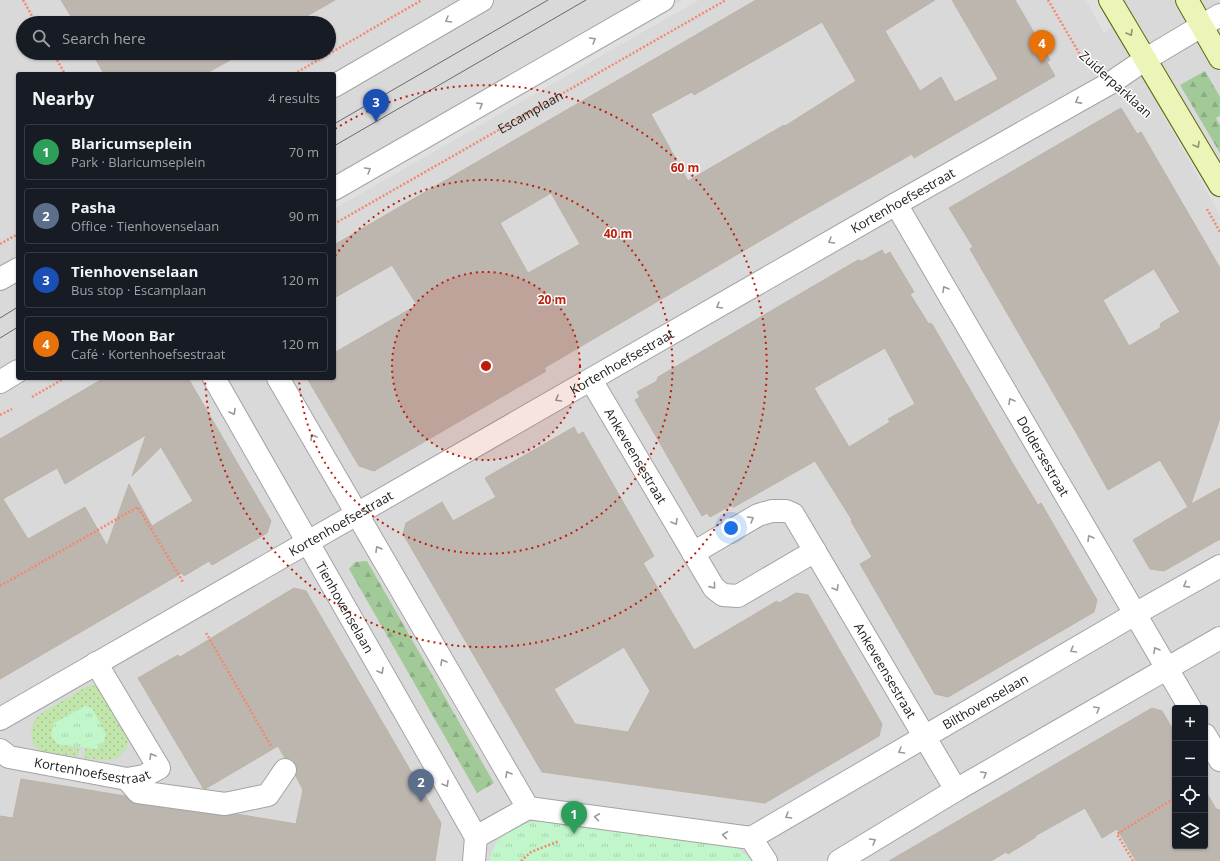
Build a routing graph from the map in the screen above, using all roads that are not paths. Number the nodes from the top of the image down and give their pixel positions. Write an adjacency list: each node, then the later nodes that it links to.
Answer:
1 (482, 0): 8 (street, one-way to 8)
2 (663, 0): 10 (street, one-way to 2)
3 (1110, 0): 7 (main road, Zuiderparklaan, one-way to 7)
4 (1187, 0): 5 (main road)
5 (1211, 20): 6 (main road); 7 (street, Kortenhoefsestraat)
6 (1220, 58)
7 (1146, 59): 9 (main road, Zuiderparklaan, one-way to 9); 11 (street, Kortenhoefsestraat, one-way to 11)
8 (336, 85)
9 (1220, 184)
10 (336, 188)
11 (896, 204): 17 (street, Kortenhoefsestraat, one-way to 17); 24 (street, Doldersestraat, one-way to 11)
12 (16, 270): 13 (street)
13 (0, 279)
14 (16, 372): 18 (street)
15 (215, 380): 20 (street, Tienhovenselaan, one-way to 20)
16 (279, 380): 19 (street, one-way to 16)
17 (591, 380): 19 (street, Kortenhoefsestraat, one-way to 19); 22 (street, Ankeveensestraat, one-way to 22)
18 (0, 382)
19 (358, 514): 20 (street, Kortenhoefsestraat); 37 (street, one-way to 19)
20 (308, 542): 26 (street, Kortenhoefsestraat); 38 (street, Tienhovenselaan, one-way to 38)
21 (814, 551): 22 (street, Ankeveensestraat, one-way to 21); 22 (street, Ankeveensestraat, one-way to 21); 30 (street, Ankeveensestraat, one-way to 30)
22 (693, 553)
23 (1220, 566): 24 (street, Bilthovenselaan, one-way to 24)
24 (1135, 614): 27 (street, Doldersestraat, one-way to 24); 30 (street, Bilthovenselaan, one-way to 30)
25 (1220, 638): 27 (street)
26 (96, 663): 29 (street, Kortenhoefsestraat); 35 (street, Kortenhoefsestraat, one-way to 26)
27 (1167, 669): 28 (street, Doldersestraat); 36 (street, one-way to 27)
28 (1188, 705)
29 (0, 719)
30 (924, 737): 36 (street, Ankeveensestraat); 39 (street, Bilthovenselaan, one-way to 39)
31 (1208, 740): 33 (street)
32 (0, 750): 35 (street, Kortenhoefsestraat)
33 (1220, 760)
34 (285, 770): 35 (street)
35 (127, 779)
36 (956, 790): 42 (street, one-way to 36)
37 (528, 808): 38 (street); 39 (street, one-way to 37)
38 (476, 837): 40 (street)
39 (751, 838): 41 (street)
40 (474, 861)
41 (766, 861)
42 (839, 861)

